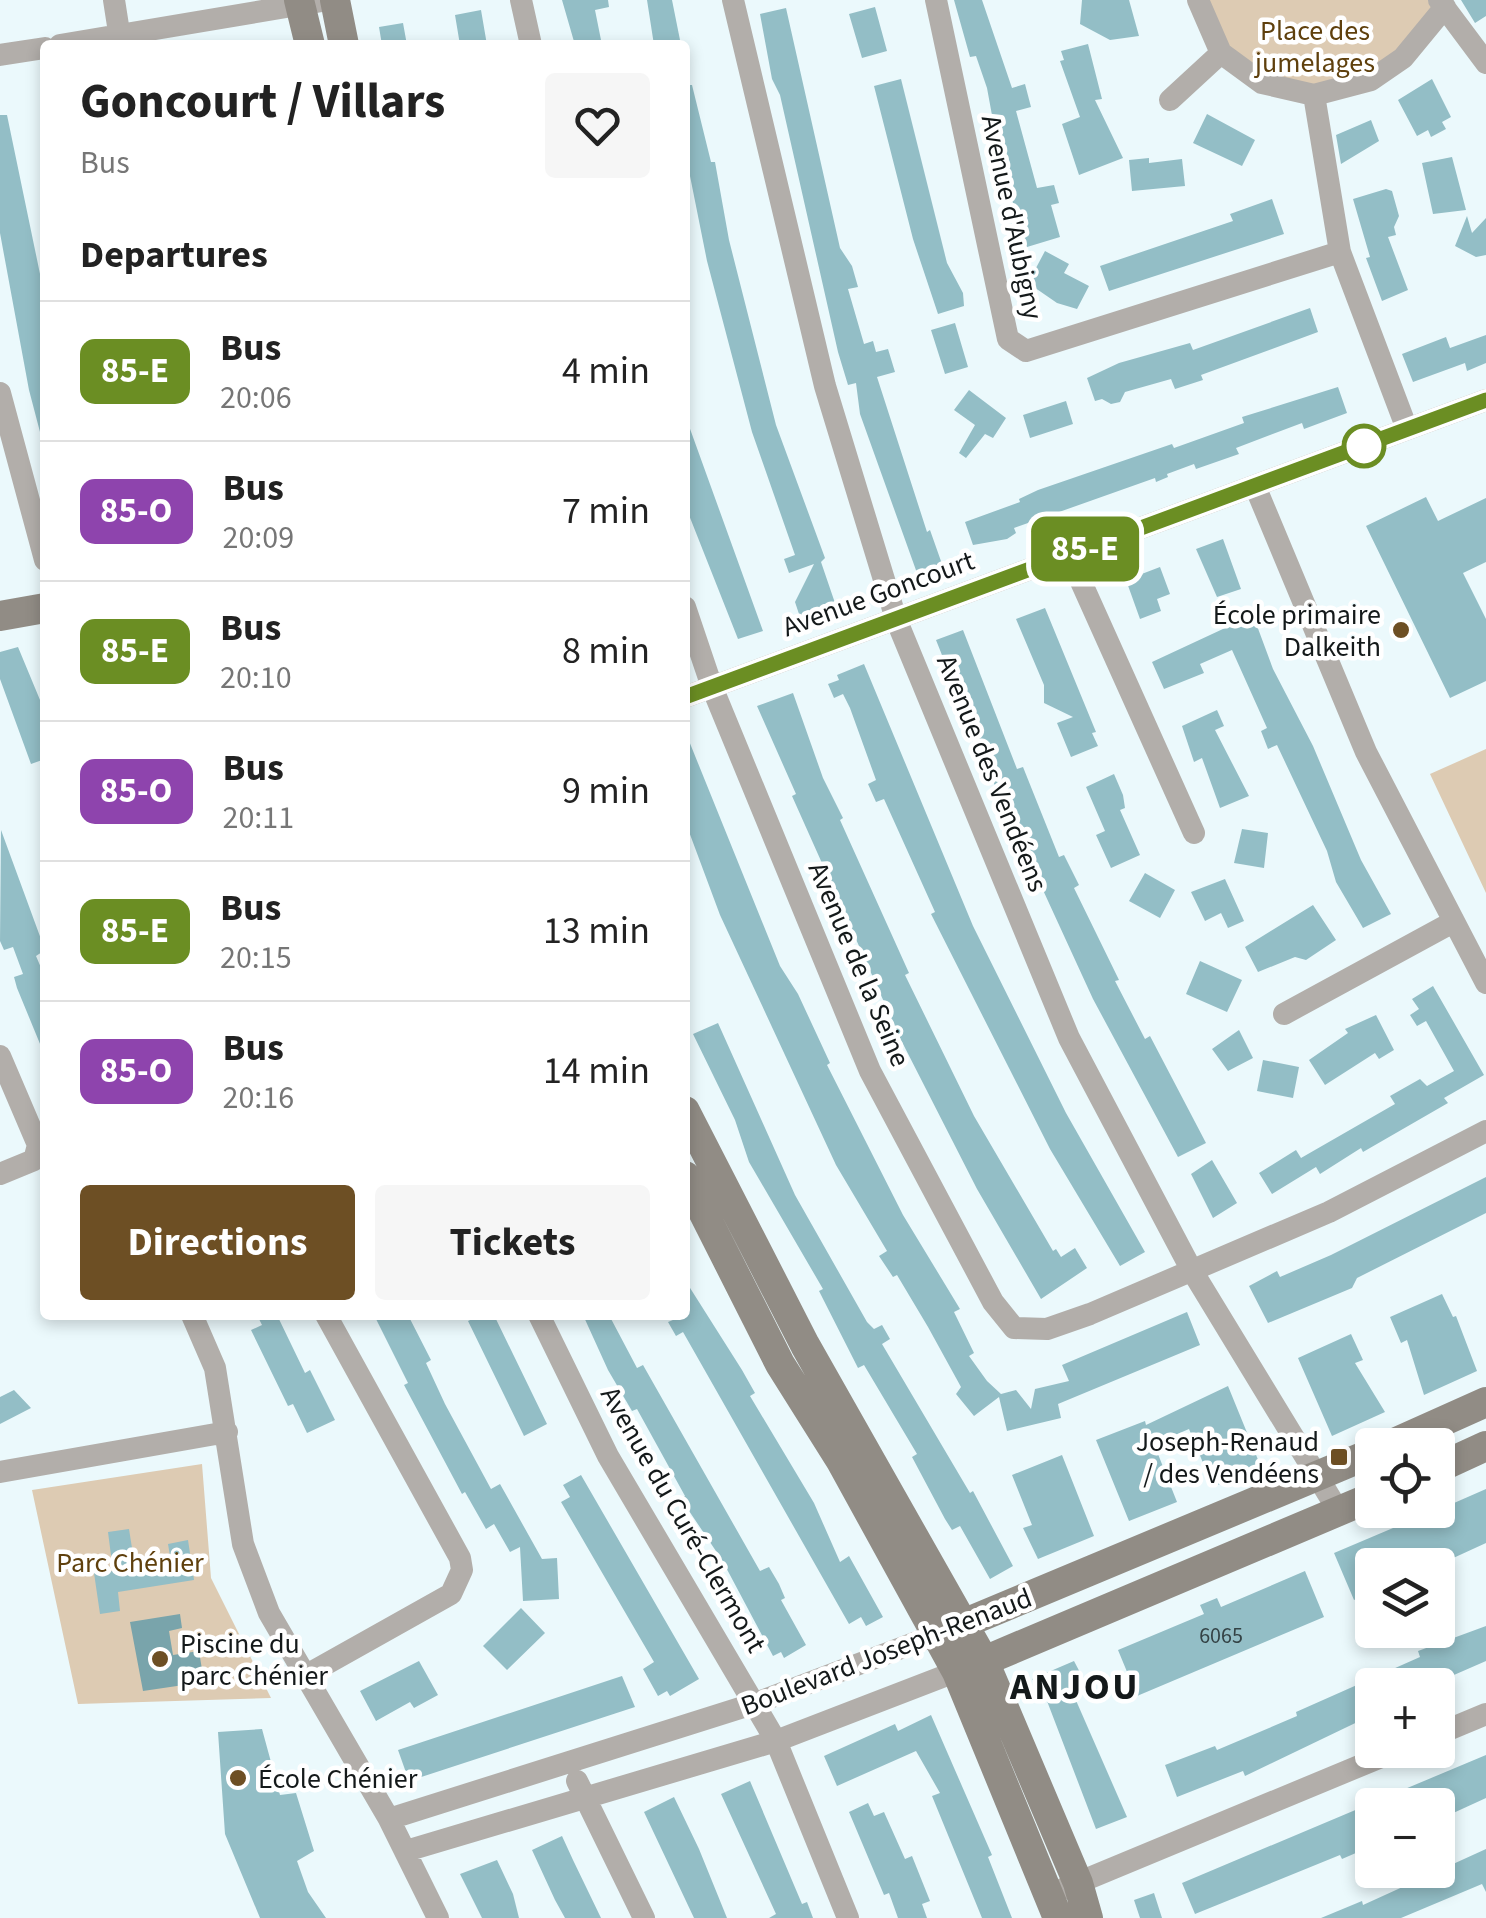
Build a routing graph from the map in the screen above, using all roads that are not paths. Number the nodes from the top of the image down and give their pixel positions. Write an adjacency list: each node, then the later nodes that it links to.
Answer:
1 (114, 0): 8 (street)
2 (521, 0): 11 (street)
3 (734, 0): 27 (street, Avenue des Vendéens)
4 (936, 0): 18 (street, Avenue d'Aubigny)
5 (1198, 0): 13 (street)
6 (316, 1): 8 (street); 9 (street); 10 (street)
7 (1442, 3): 15 (street); 16 (street)
8 (120, 40)
9 (311, 40)
10 (341, 40)
11 (530, 40)
12 (40, 49): 14 (street)
13 (1221, 53): 16 (street); 17 (street)
14 (0, 55)
15 (1486, 64)
16 (1314, 95): 18 (street)
17 (1170, 100)
18 (1340, 252): 21 (street)
19 (0, 394): 23 (street)
20 (1486, 400): 21 (street, Avenue Goncourt)
21 (1407, 430): 22 (street, Avenue Goncourt)
22 (1255, 486): 24 (street, Avenue Goncourt); 32 (street)
23 (40, 542)
24 (1069, 555): 27 (street, Avenue Goncourt); 31 (street)
25 (40, 609): 26 (street)
26 (0, 616)
27 (896, 619): 29 (street, Avenue Goncourt); 40 (street, Avenue des Vendéens)
28 (690, 622): 29 (street, Avenue de la Seine)
29 (712, 687): 30 (street, Avenue Goncourt); 40 (street, Avenue de la Seine)
30 (690, 695)
31 (1194, 833)
32 (1453, 922): 33 (street); 34 (street)
33 (1486, 984)
34 (1284, 1014)
35 (0, 1056): 38 (street)
36 (690, 1122): 44 (street)
37 (1486, 1131): 40 (street)
38 (0, 1174)
39 (690, 1184): 44 (street)
40 (1191, 1269): 52 (street, Avenue des Vendéens)
41 (194, 1320): 47 (street)
42 (329, 1320): 57 (street)
43 (541, 1320): 58 (street, Avenue du Curé-Clermont)
44 (789, 1346): 55 (street)
45 (1486, 1402): 46 (street)
46 (1428, 1428)
47 (227, 1432): 51 (street); 57 (street)
48 (1486, 1446): 50 (street)
49 (1355, 1460): 52 (street, Boulevard Joseph-Renaud)
50 (1455, 1460)
51 (0, 1472)
52 (1318, 1477): 54 (street, Avenue des Vendéens); 55 (street, Boulevard Joseph-Renaud)
53 (1355, 1504): 54 (street, Boulevard Joseph-Renaud)
54 (1338, 1512): 56 (street, Boulevard Joseph-Renaud)
55 (951, 1629): 56 (street); 58 (street, Boulevard Joseph-Renaud)
56 (970, 1666): 61 (street, Boulevard Joseph-Renaud); 67 (street)
57 (303, 1676): 65 (street)
58 (756, 1703): 61 (street, Avenue du Curé-Clermont); 62 (street, Boulevard Joseph-Renaud)
59 (1486, 1714): 60 (street)
60 (1455, 1727)
61 (776, 1741): 64 (street, Boulevard Joseph-Renaud); 70 (street, Avenue du Curé-Clermont)
62 (568, 1765): 64 (street); 65 (street, Boulevard Joseph-Renaud)
63 (1357, 1768): 67 (street)
64 (584, 1794): 66 (street, Boulevard Joseph-Renaud); 69 (street)
65 (389, 1819): 66 (street)
66 (406, 1850): 68 (street)
67 (1062, 1899): 71 (street)
68 (438, 1918)
69 (644, 1918)
70 (848, 1918)
71 (1088, 1918)

